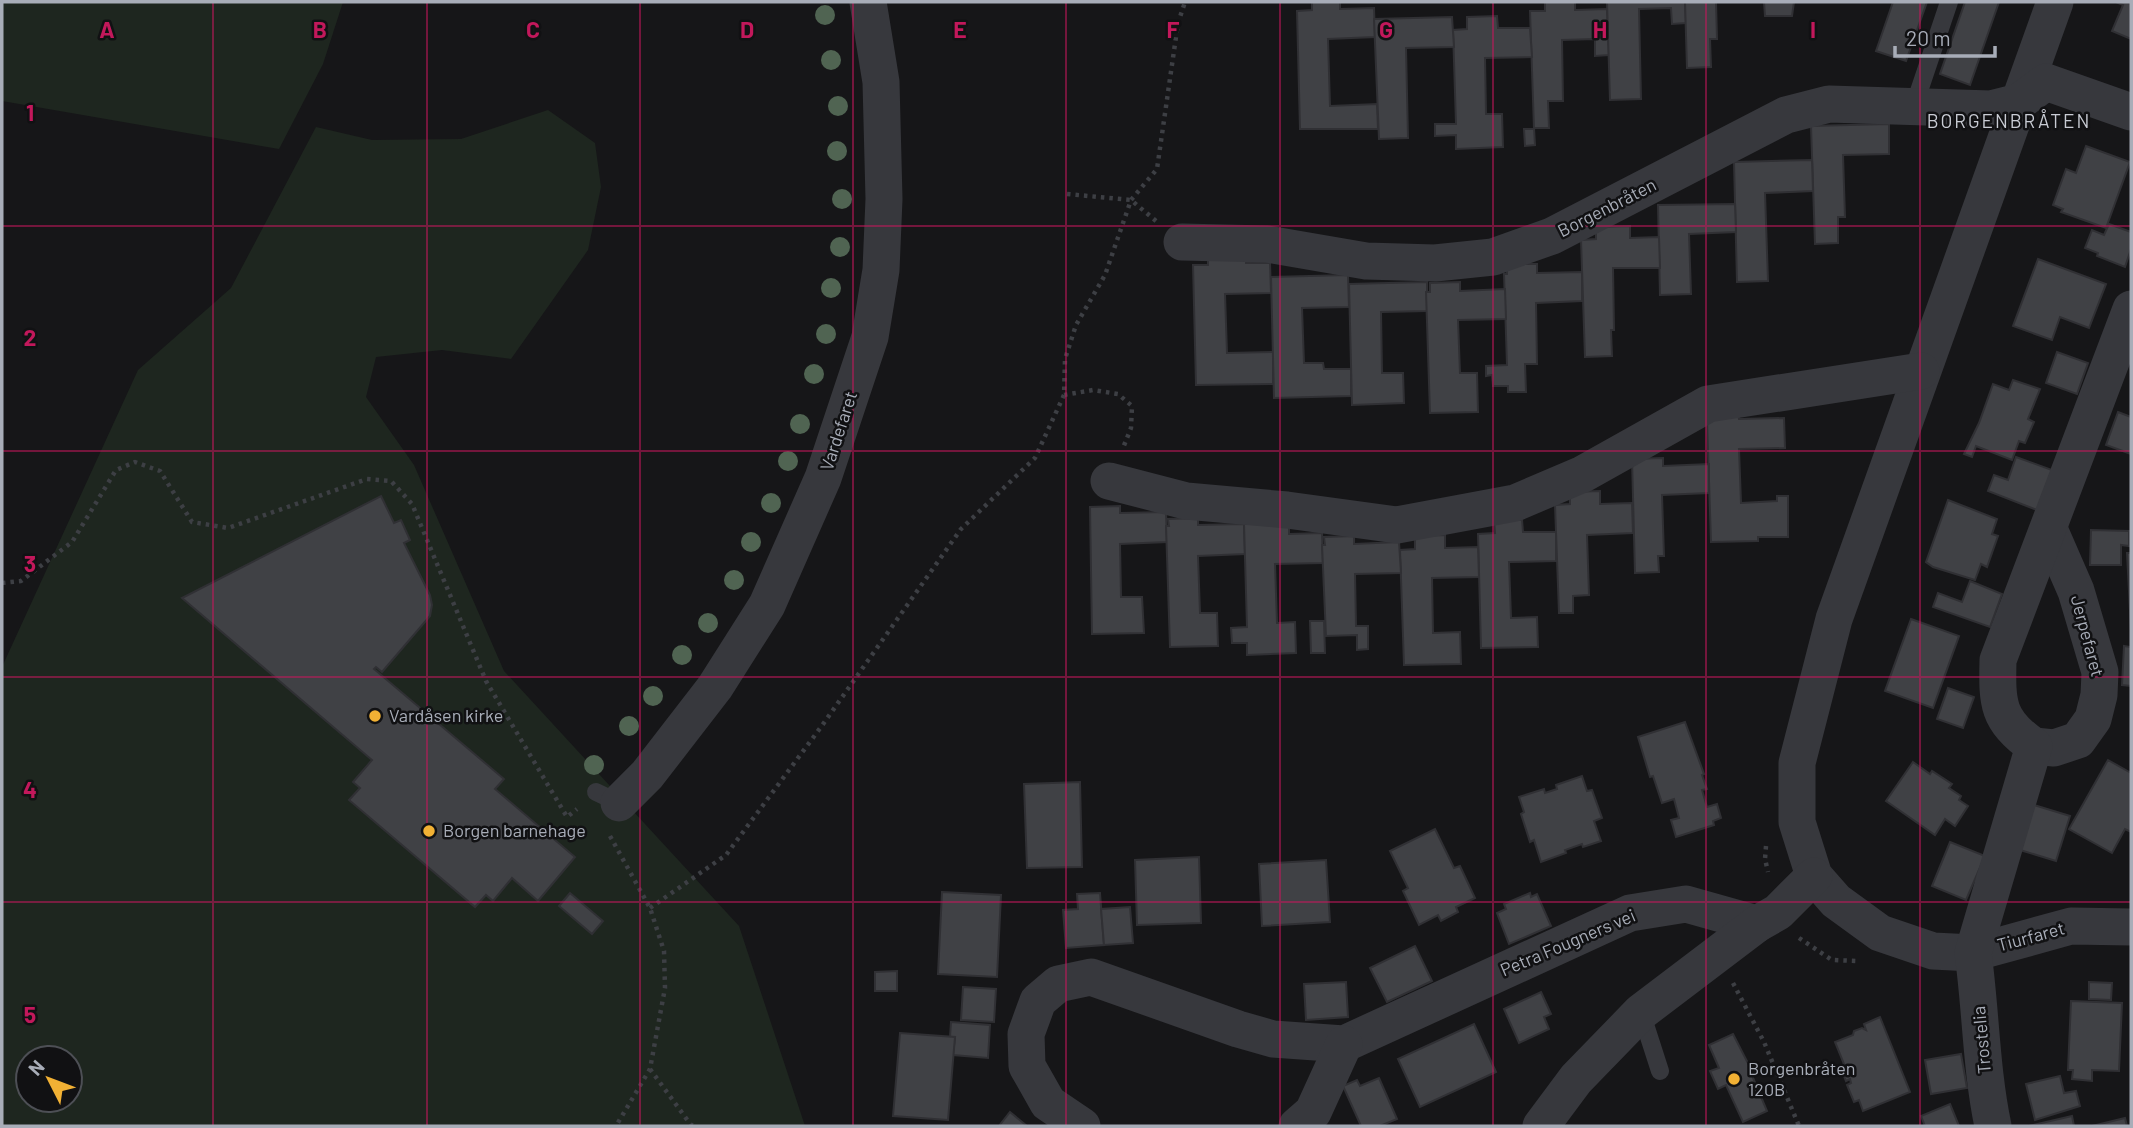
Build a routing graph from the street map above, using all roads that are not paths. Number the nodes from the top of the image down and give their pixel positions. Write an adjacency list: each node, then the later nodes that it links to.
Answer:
1 (867, 2): 13 (street, Vardefaret)
2 (1949, 2): 5 (lane)
3 (2054, 2): 4 (street)
4 (2019, 102): 5 (street, Borgenbråten); 6 (street); 9 (street)
5 (1914, 106): 7 (street, Borgenbråten)
6 (2131, 112)
7 (1182, 242)
8 (2131, 309): 11 (street)
9 (1922, 371): 10 (street); 14 (street)
10 (1109, 481)
11 (2049, 529): 12 (street); 12 (street, Jerpefaret)
12 (2034, 746): 17 (street)
13 (608, 798)
14 (1814, 876): 15 (street); 17 (street)
15 (1757, 924): 18 (street); 19 (street, Petra Fougners vei)
16 (2131, 928): 17 (street, Tiurfaret)
17 (1973, 953): 24 (street, Trostelia)
18 (1641, 1012): 20 (lane); 23 (street)
19 (1345, 1044): 21 (street, Petra Fougners vei); 22 (street)
20 (1660, 1071)
21 (1082, 1126)
22 (1297, 1126)
23 (1541, 1126)
24 (1993, 1126)

